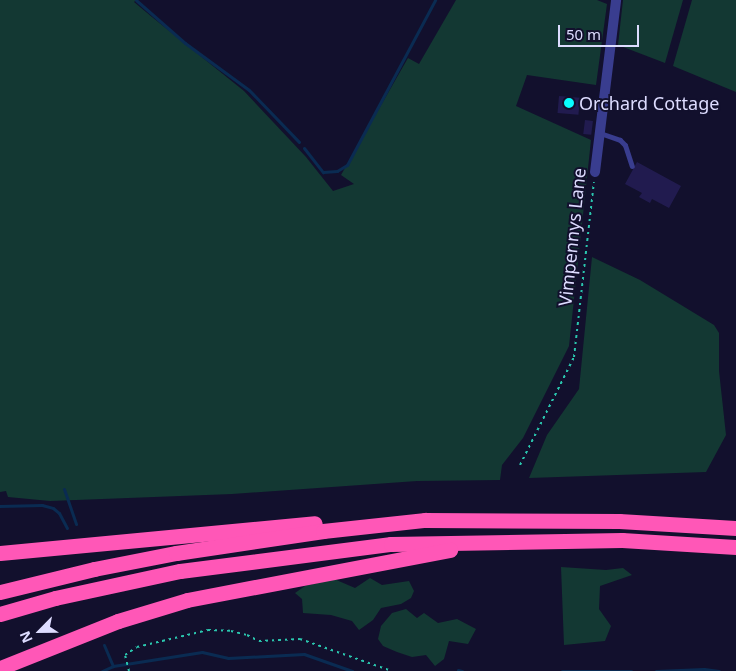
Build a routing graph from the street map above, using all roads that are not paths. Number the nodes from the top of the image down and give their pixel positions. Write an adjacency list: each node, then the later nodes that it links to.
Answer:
1 (616, 0): 2 (street, Vimpennys Lane)
2 (600, 133): 3 (lane); 4 (street, Vimpennys Lane)
3 (632, 166)
4 (595, 172)
5 (425, 520): 6 (highway); 9 (highway); 10 (highway)
6 (736, 528)
7 (494, 542): 8 (highway); 11 (highway); 12 (highway)
8 (736, 546)
9 (0, 553)
10 (0, 592)
11 (0, 614)
12 (0, 668)

